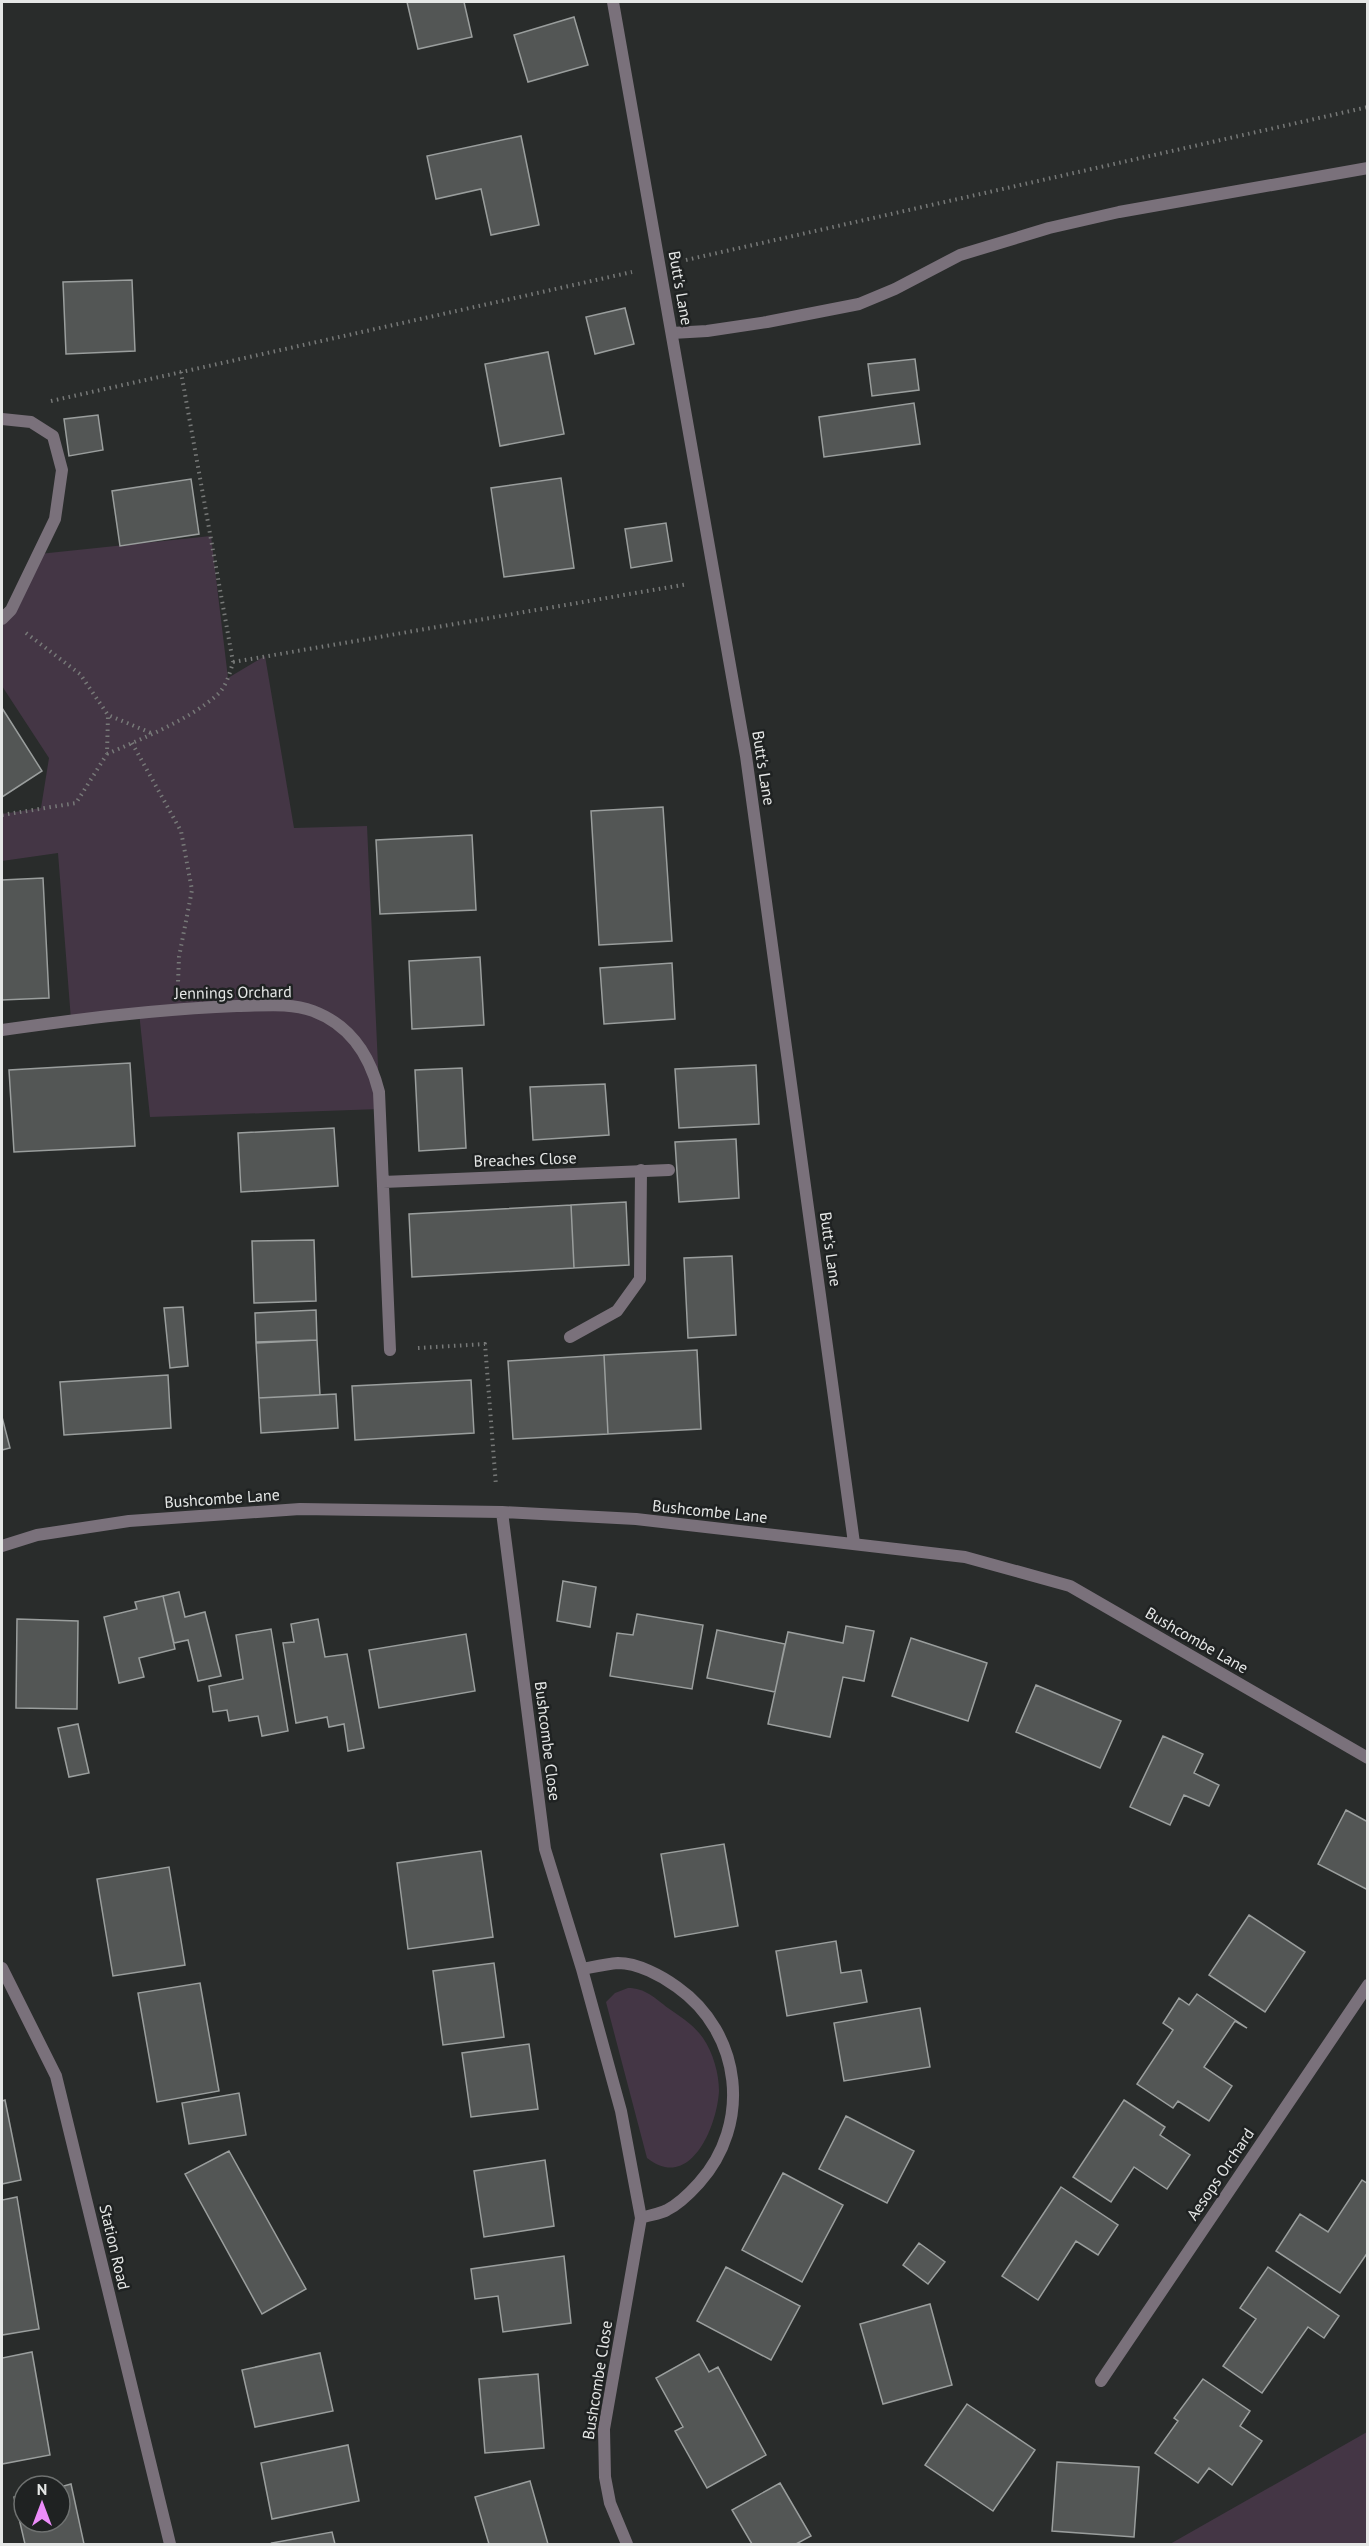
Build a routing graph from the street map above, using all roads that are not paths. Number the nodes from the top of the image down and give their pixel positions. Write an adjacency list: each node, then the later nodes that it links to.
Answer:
1 (613, 2): 3 (street, Butt's Lane)
2 (1368, 168): 3 (street)
3 (672, 333): 13 (street, Butt's Lane)
4 (2, 419): 5 (street)
5 (3, 618)
6 (2, 1030): 9 (street, Jennings Orchard)
7 (641, 1170): 8 (street, Breaches Close); 9 (street, Breaches Close); 10 (street)
8 (669, 1170)
9 (383, 1182): 11 (street, Jennings Orchard)
10 (570, 1338)
11 (390, 1350)
12 (502, 1512): 13 (street, Bushcombe Lane); 14 (street, Bushcombe Lane); 17 (street, Bushcombe Close)
13 (854, 1543): 15 (street, Bushcombe Lane)
14 (2, 1546)
15 (1368, 1758)
16 (2, 1968): 21 (street, Station Road)
17 (582, 1969): 19 (street, Bushcombe Close); 19 (street)
18 (1368, 1985): 20 (street, Aesops Orchard)
19 (641, 2218): 22 (street, Bushcombe Close)
20 (1101, 2381)
21 (170, 2544)
22 (627, 2544)

